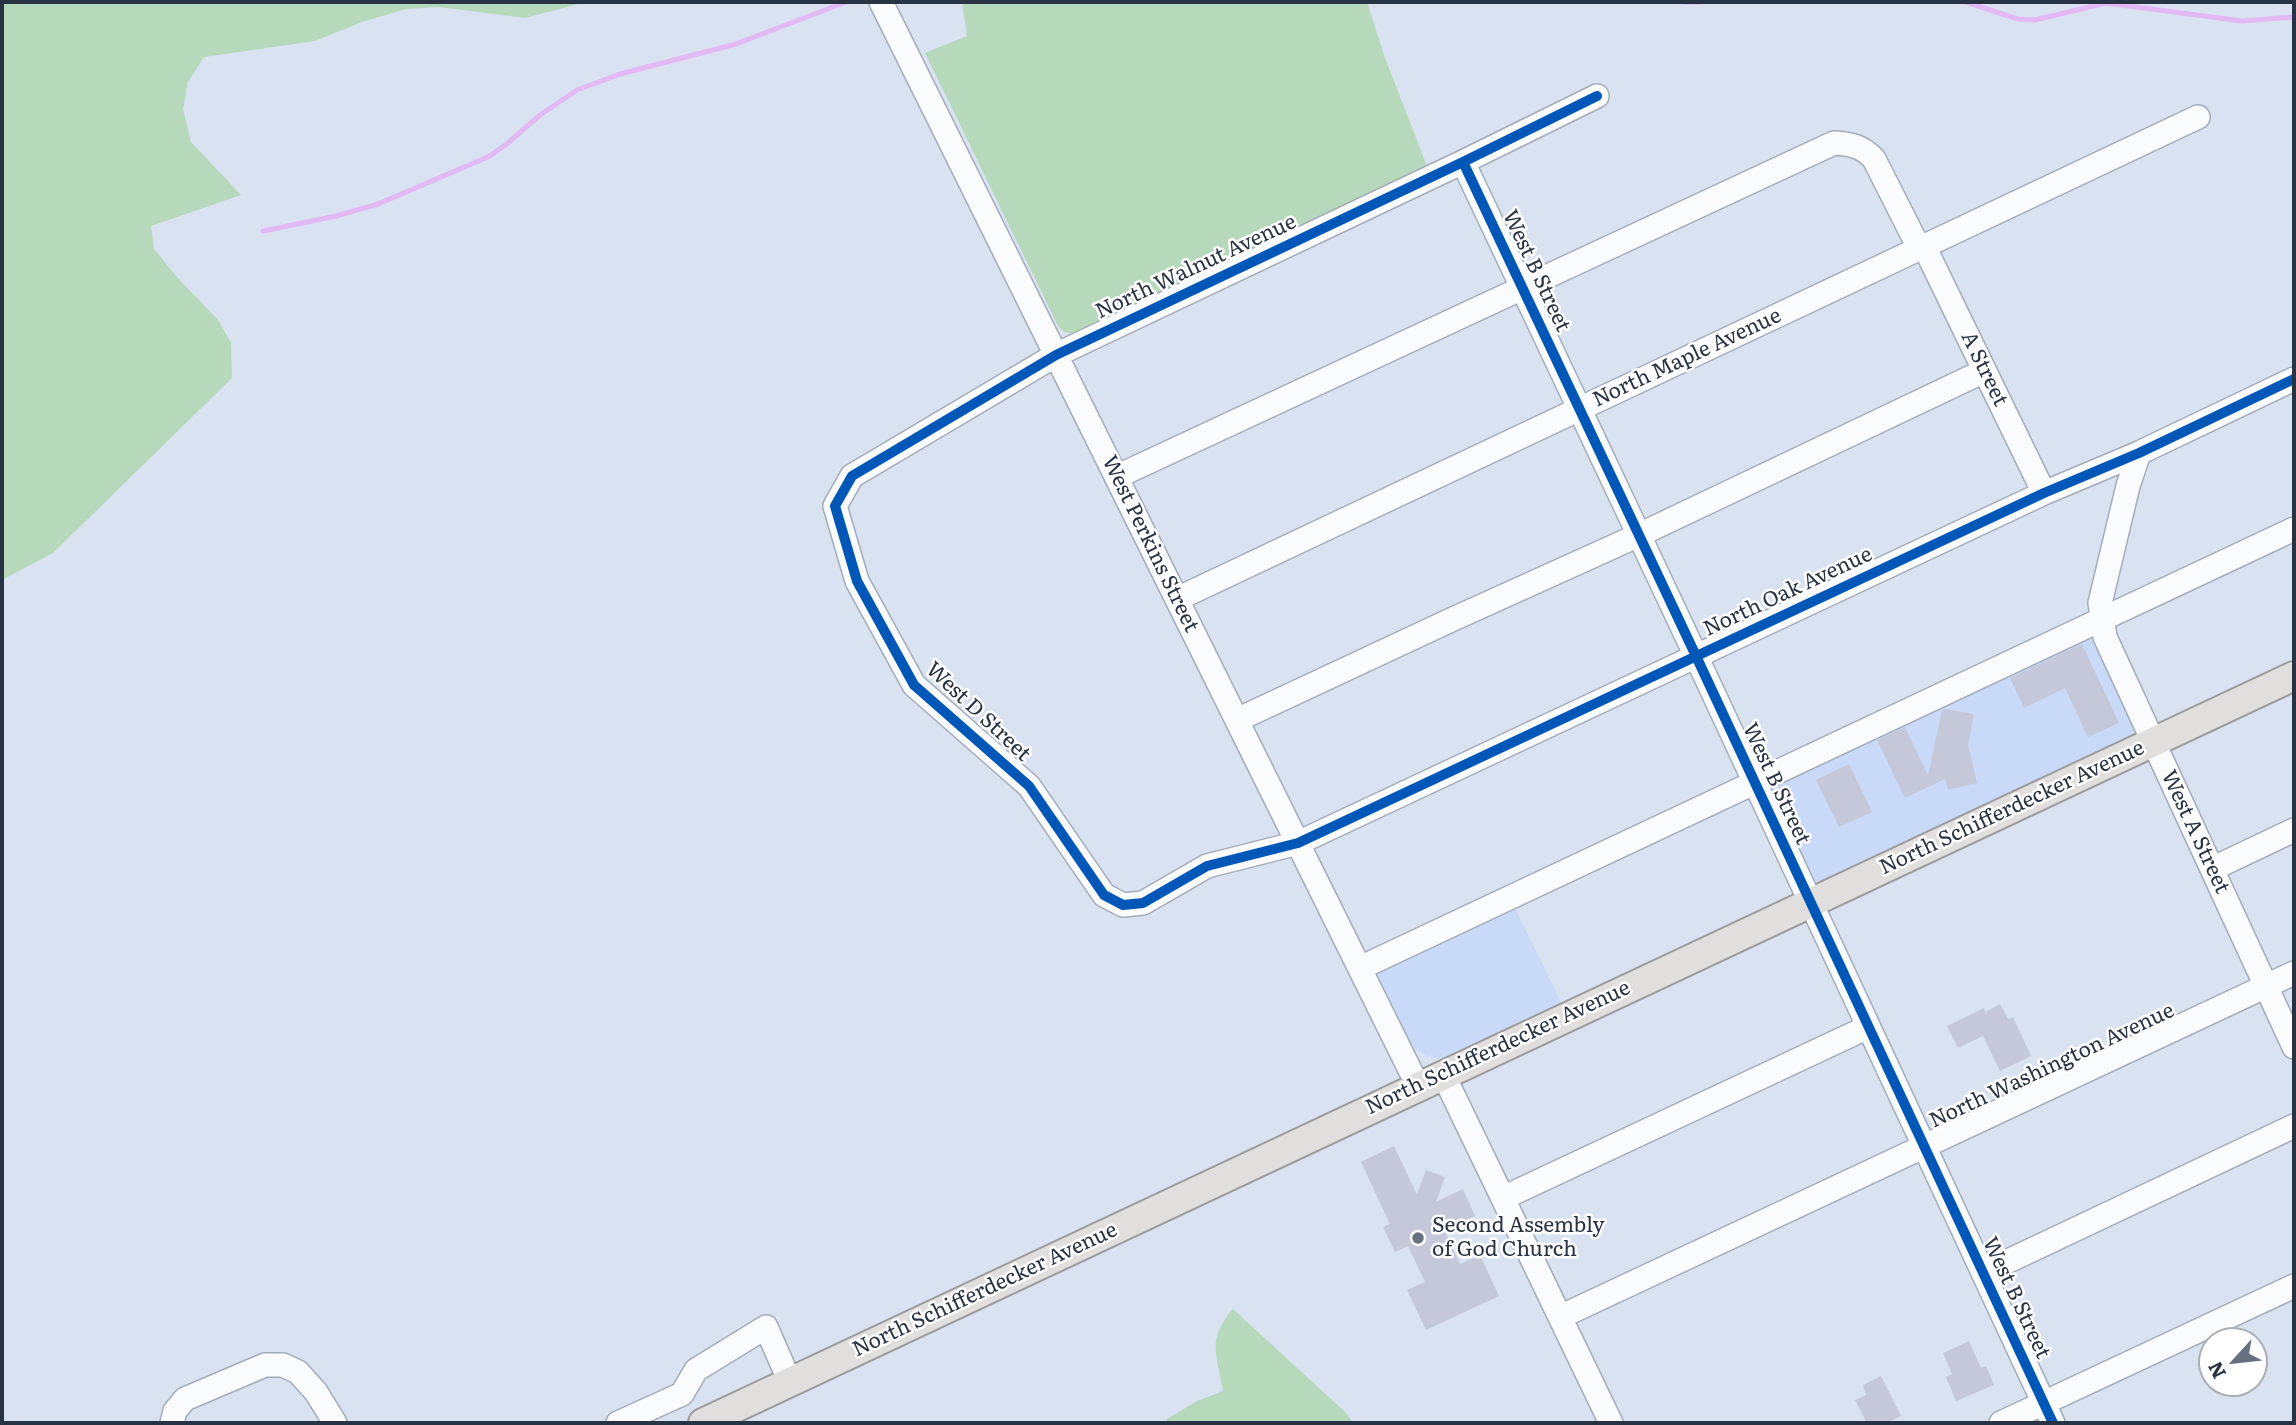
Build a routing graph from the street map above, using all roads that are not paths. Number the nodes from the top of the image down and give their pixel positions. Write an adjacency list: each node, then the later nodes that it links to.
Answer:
1 (881, 2): 7 (street, West Perkins Street)
2 (1597, 96): 4 (street, North Walnut Avenue)
3 (2198, 117): 5 (street, North Maple Avenue)
4 (1463, 163): 6 (street, West B Street); 7 (street, North Walnut Avenue)
5 (1922, 247): 6 (street, A Street); 8 (street, A Street); 10 (street, North Maple Avenue)
6 (1523, 288): 10 (street, West B Street); 12 (street, A Street)
7 (1056, 355): 12 (street, West Perkins Street); 14 (street, North Walnut Avenue)
8 (1984, 371): 13 (street, A Street); 16 (street)
9 (2294, 379): 11 (street, North Oak Avenue)
10 (1580, 409): 16 (street, West B Street); 17 (street, North Maple Avenue)
11 (2139, 453): 13 (street, North Oak Avenue); 18 (street, West A Street)
12 (1116, 477): 17 (street, West Perkins Street)
13 (2044, 492): 19 (street, North Oak Avenue)
14 (835, 506): 27 (street, West D Street)
15 (2294, 529): 18 (street)
16 (1639, 535): 19 (street, West B Street); 21 (street)
17 (1177, 598): 21 (street, West Perkins Street)
18 (2101, 620): 22 (street, West A Street); 23 (street)
19 (1696, 656): 23 (street, West B Street); 25 (street, North Oak Avenue)
20 (2294, 676): 22 (main road, North Schifferdecker Avenue)
21 (1237, 720): 25 (street, West Perkins Street)
22 (2153, 742): 26 (street, West A Street); 28 (main road, North Schifferdecker Avenue)
23 (1755, 783): 28 (street, West B Street); 29 (street)
24 (2294, 830): 26 (street)
25 (1298, 843): 27 (street, North Oak Avenue); 29 (street, West Perkins Street)
26 (2212, 869): 31 (street, West A Street)
27 (1104, 895)
28 (1810, 902): 32 (street, West B Street); 34 (main road, North Schifferdecker Avenue)
29 (1360, 968): 34 (street, West Perkins Street)
30 (2294, 974): 31 (street, North Washington Avenue)
31 (2266, 987): 33 (street, West A Street); 36 (street, North Washington Avenue)
32 (1868, 1027): 36 (street, West B Street); 37 (street)
33 (2294, 1047)
34 (1431, 1080): 37 (street, West Perkins Street); 41 (main road, North Schifferdecker Avenue)
35 (2294, 1126): 38 (street)
36 (1924, 1147): 38 (street, West B Street); 40 (street, North Washington Avenue)
37 (1503, 1198): 40 (street, West Perkins Street)
38 (1983, 1273): 42 (street, West B Street)
39 (2294, 1286): 42 (street)
40 (1560, 1317): 47 (street, West Perkins Street)
41 (790, 1382): 45 (street); 46 (main road, North Schifferdecker Avenue)
42 (2049, 1413): 48 (street)
43 (172, 1423): 44 (street)
44 (335, 1423)
45 (618, 1423)
46 (703, 1423)
47 (1611, 1423)
48 (2001, 1423)

